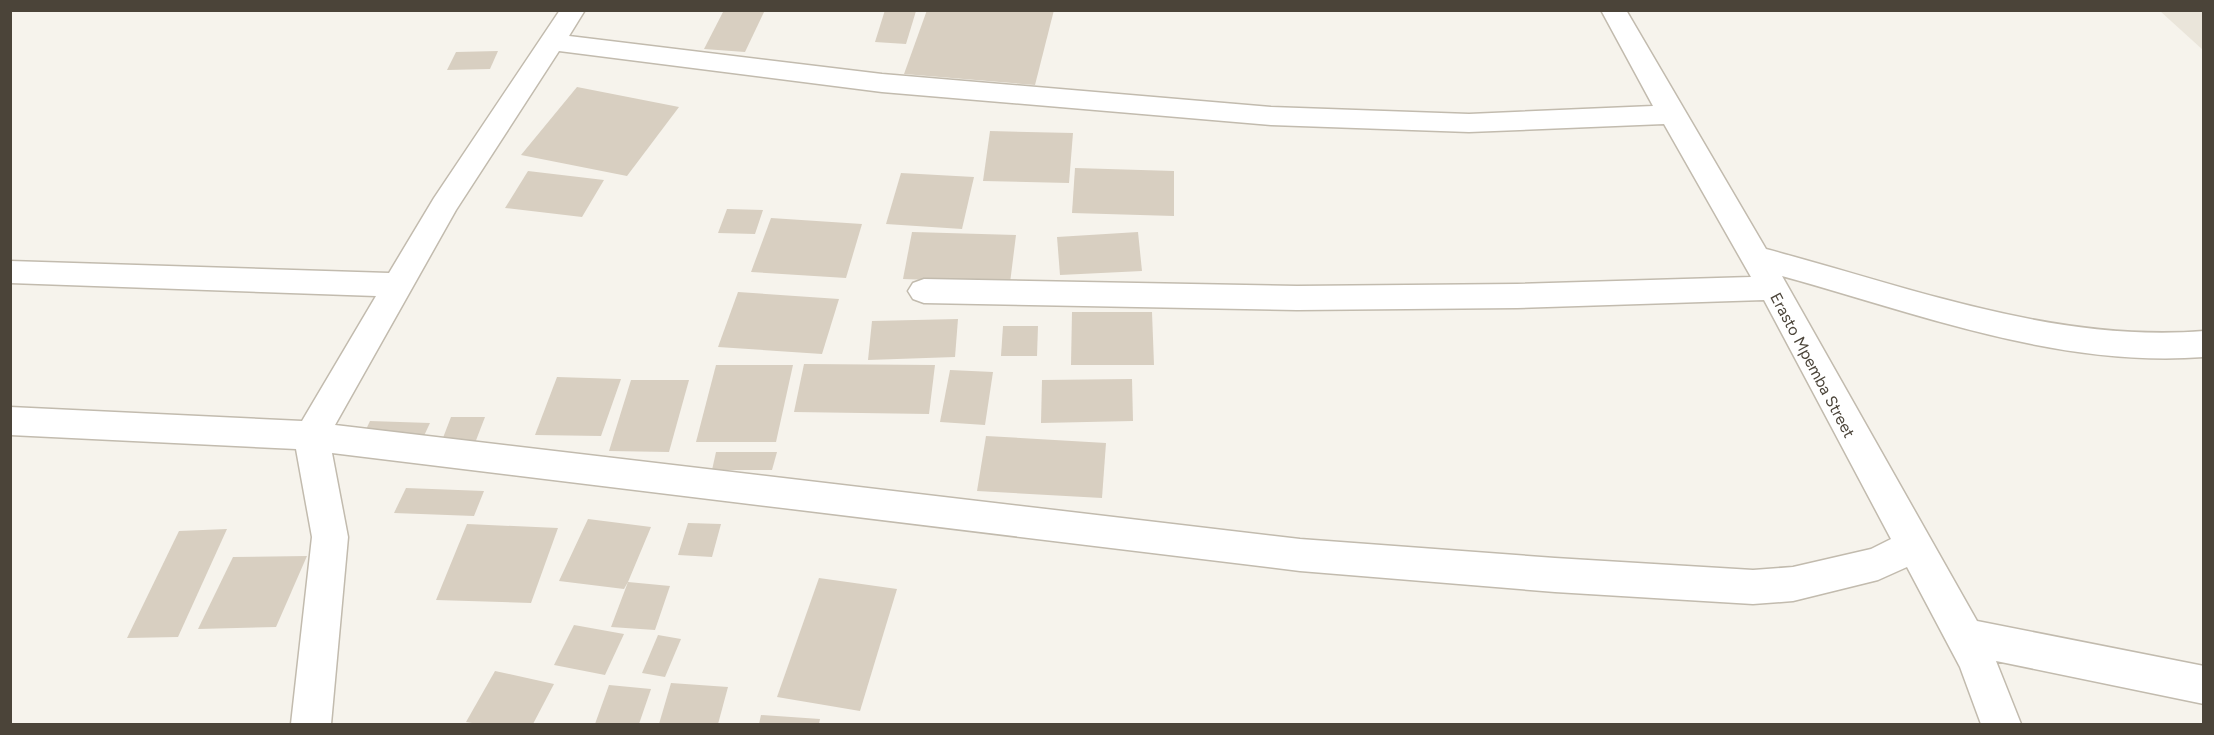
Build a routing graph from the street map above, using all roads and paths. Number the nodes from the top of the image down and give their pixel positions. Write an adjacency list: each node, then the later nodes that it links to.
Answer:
1 (573, 10): 3 (street)
2 (1613, 10): 4 (street, Erasto Mpemba Street)
3 (552, 42): 4 (street); 7 (street)
4 (1670, 115): 5 (street, Erasto Mpemba Street)
5 (1755, 257): 8 (street, Erasto Mpemba Street); 10 (street)
6 (10, 272): 7 (street)
7 (398, 285): 12 (street)
8 (1772, 288): 9 (street); 13 (street, Erasto Mpemba Street)
9 (924, 291)
10 (2204, 344)
11 (10, 421): 12 (street)
12 (310, 436): 13 (street); 16 (street)
13 (1913, 546): 14 (street, Erasto Mpemba Street)
14 (1966, 637): 15 (street); 17 (street, Erasto Mpemba Street)
15 (2204, 685)
16 (310, 724)
17 (2001, 724)

